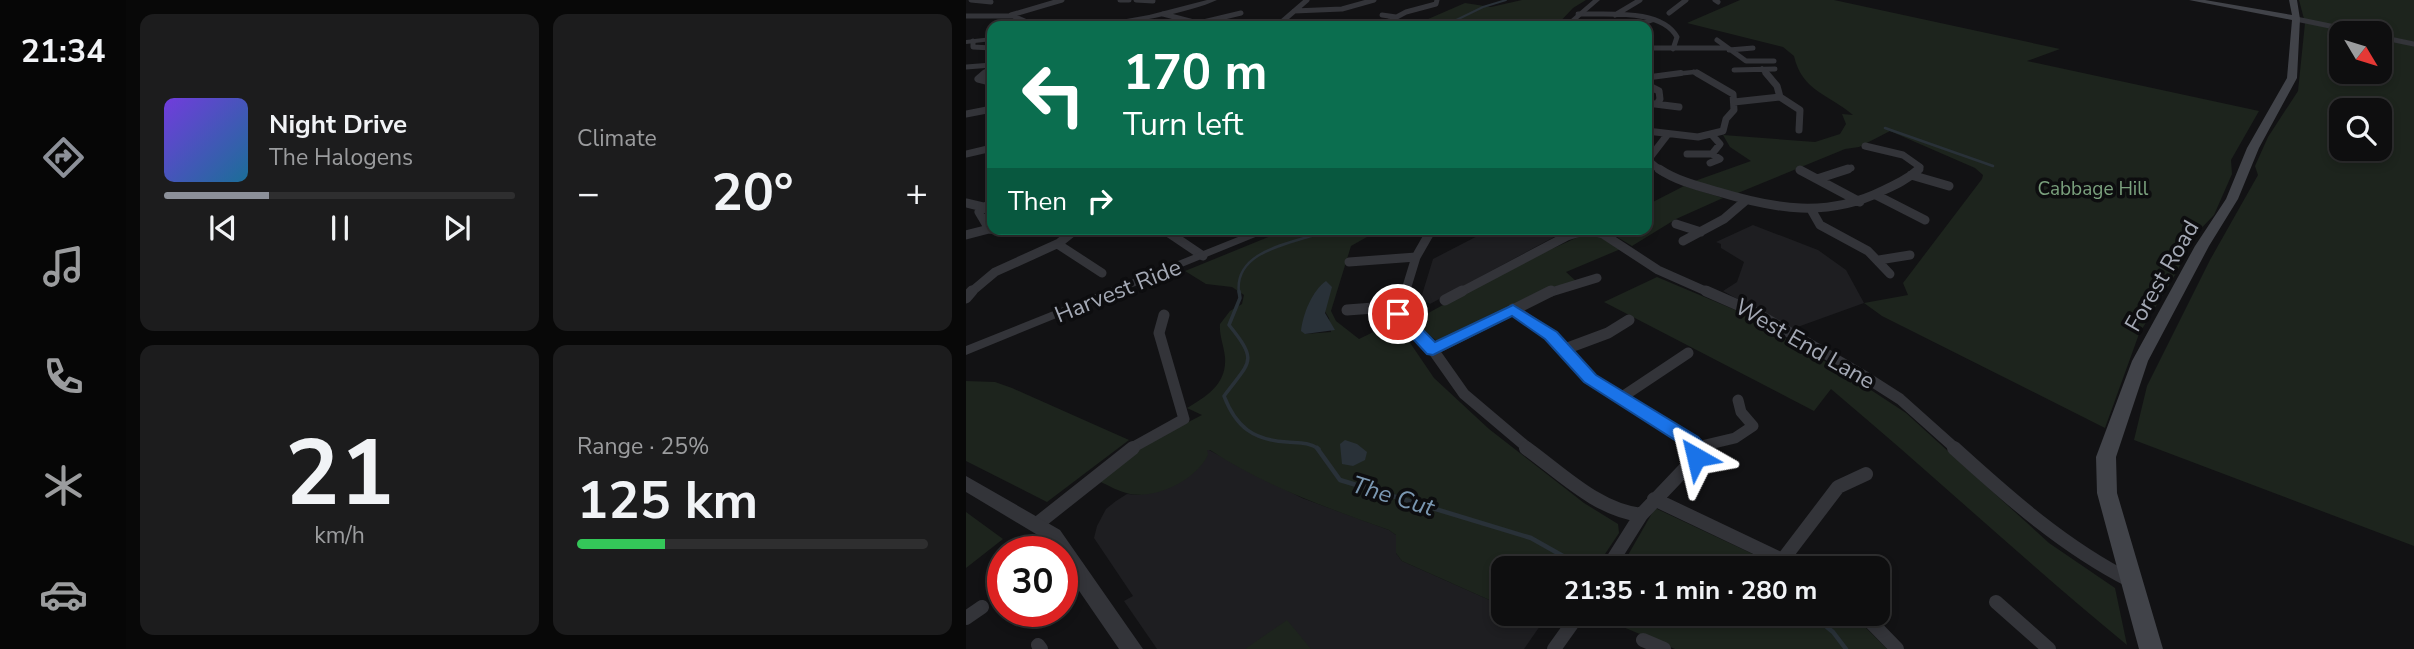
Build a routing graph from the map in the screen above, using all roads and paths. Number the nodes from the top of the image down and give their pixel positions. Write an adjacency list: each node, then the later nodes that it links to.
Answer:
1 (971, 0): 16 (street)
2 (1062, 0): 25 (street)
3 (1120, 0): 4 (street)
4 (1129, 0)
5 (1136, 0): 15 (street)
6 (1214, 0): 20 (street)
7 (1307, 0): 17 (street)
8 (1374, 0): 17 (street)
9 (1437, 0): 26 (street)
10 (1597, 0): 21 (street)
11 (1640, 0): 23 (street)
12 (1686, 0): 19 (street)
13 (2193, 0): 27 (main road)
14 (2292, 0): 27 (main road, Forest Road)
15 (1153, 1)
16 (991, 2)
17 (1294, 11): 33 (street)
18 (1241, 13): 32 (street)
19 (1669, 13)
20 (1163, 14): 30 (street); 31 (street)
21 (1578, 14): 23 (street); 35 (street)
22 (1382, 15): 26 (street)
23 (1615, 15): 28 (street)
24 (966, 16): 25 (street)
25 (1005, 16): 29 (street)
26 (1396, 17): 34 (street)
27 (2296, 19): 37 (street); 129 (main road, Forest Road)
28 (1652, 20): 36 (street); 45 (street)
29 (1030, 21)
30 (1120, 21)
31 (1191, 21)
32 (1207, 21)
33 (1283, 21)
34 (1389, 21)
35 (1571, 21)
36 (1649, 21)
37 (2329, 26)
38 (2392, 39): 41 (street)
39 (1717, 40): 46 (street)
40 (970, 42): 42 (street)
41 (2414, 44)
42 (987, 48)
43 (1652, 48): 45 (street)
44 (1753, 48): 46 (street)
45 (1673, 49): 46 (street)
46 (1728, 49): 52 (street)
47 (966, 67): 48 (street)
48 (987, 67)
49 (1734, 70): 52 (street)
50 (987, 71): 54 (street)
51 (1694, 72): 53 (street); 59 (street)
52 (1764, 72): 56 (street)
53 (1652, 77)
54 (987, 81)
55 (1652, 88): 58 (street)
56 (1780, 97): 59 (street); 63 (street)
57 (1652, 104): 58 (street)
58 (1657, 104): 60 (street)
59 (1734, 106): 66 (street)
60 (1679, 107)
61 (987, 110): 62 (street)
62 (966, 114)
63 (1798, 130)
64 (1652, 132): 65 (street)
65 (1668, 134): 66 (street); 70 (street)
66 (1712, 135): 71 (street)
67 (1865, 146): 75 (street)
68 (987, 149): 69 (street)
69 (966, 154)
70 (1652, 154)
71 (1687, 154)
72 (1652, 165): 79 (street)
73 (1851, 168): 76 (street)
74 (1800, 170): 76 (street)
75 (1911, 175): 77 (street); 78 (street)
76 (1817, 179): 80 (street)
77 (1949, 186)
78 (1876, 195): 80 (street); 85 (street)
79 (1745, 201): 84 (street); 89 (street)
80 (1860, 202): 84 (street)
81 (966, 203): 82 (street)
82 (987, 204)
83 (987, 205): 87 (street)
84 (1812, 211): 102 (street)
85 (1925, 220)
86 (1676, 224): 89 (street)
87 (987, 226)
88 (987, 230): 90 (street)
89 (1701, 232): 97 (street)
90 (966, 235)
91 (1071, 235): 98 (street)
92 (1173, 235): 100 (street)
93 (1254, 235): 100 (street, Harvest Ride)
94 (1429, 235): 101 (street)
95 (1569, 235): 108 (street, West End Lane)
96 (1603, 235): 129 (street, West End Lane)
97 (1683, 241)
98 (1059, 245): 104 (street); 107 (street)
99 (1910, 255): 102 (street)
100 (1203, 256): 116 (street, Harvest Ride)
101 (1416, 257): 103 (street); 109 (street)
102 (1879, 260): 105 (street)
103 (1349, 262)
104 (1102, 273)
105 (1890, 274)
106 (1597, 278): 110 (street)
107 (966, 298)
108 (1445, 300)
109 (1401, 306): 111 (street); 115 (street)
110 (1513, 309): 114 (street); 115 (street)
111 (1347, 310)
112 (1164, 315): 125 (street)
113 (1629, 320): 114 (street)
114 (1565, 349): 118 (street)
115 (1433, 350): 124 (street)
116 (966, 352)
117 (1688, 353): 118 (street)
118 (1622, 397): 120 (street)
119 (1738, 400): 120 (street)
120 (1697, 447): 123 (street)
121 (1866, 474): 128 (street)
122 (966, 483): 125 (street)
123 (1654, 499): 124 (street); 127 (street)
124 (1641, 514): 126 (street)
125 (1037, 524): 137 (street)
126 (1615, 556)
127 (1780, 556)
128 (1786, 556)
129 (2133, 581): 141 (main road, Forest Road)
130 (1996, 602): 136 (street)
131 (982, 607): 132 (street)
132 (966, 618)
133 (1570, 626): 138 (street)
134 (1875, 626): 140 (street)
135 (1643, 640): 139 (street)
136 (2041, 647)
137 (1132, 649)
138 (1554, 649)
139 (1664, 649)
140 (1897, 649)
141 (2151, 649)

